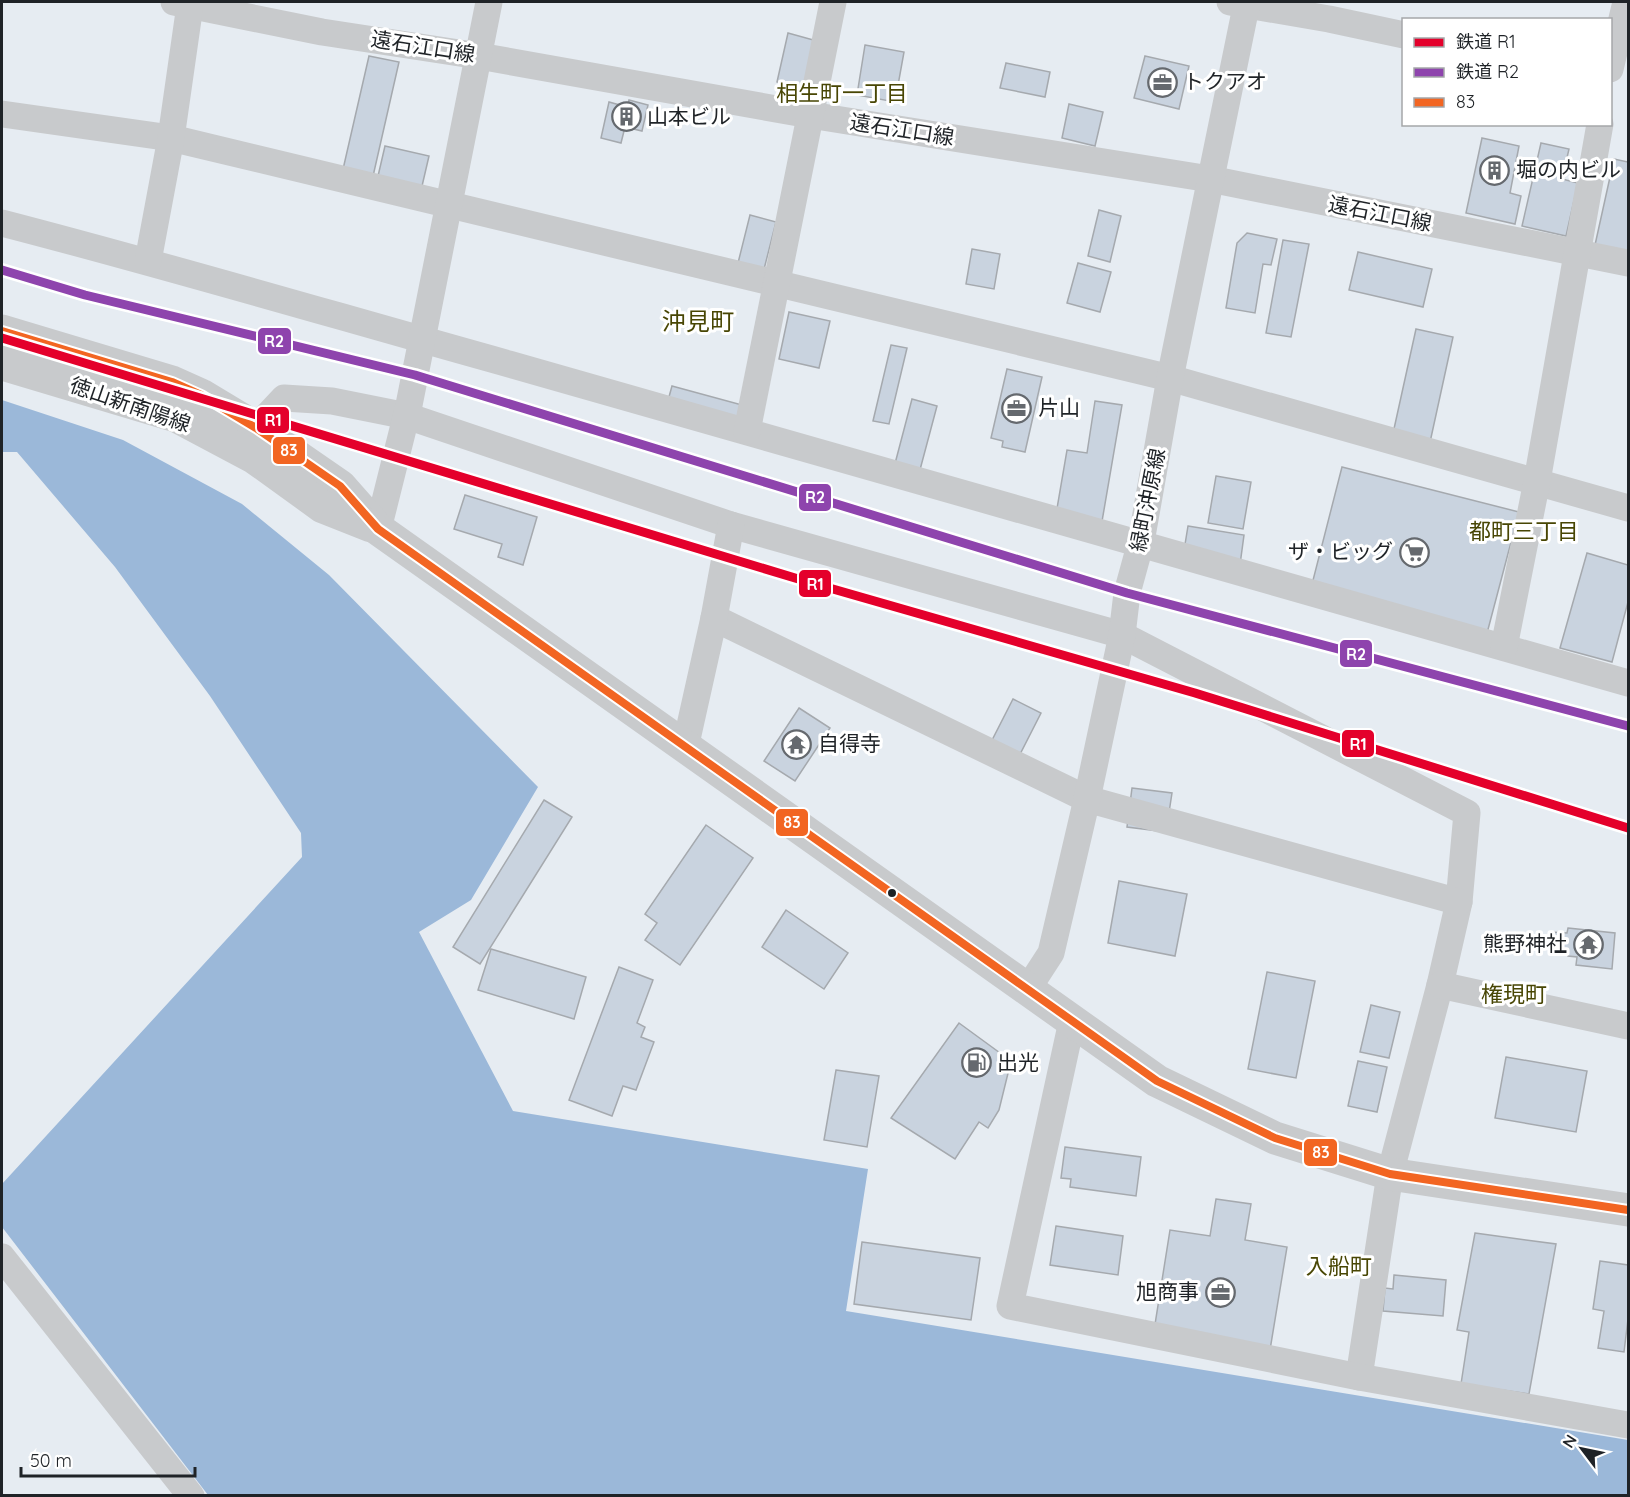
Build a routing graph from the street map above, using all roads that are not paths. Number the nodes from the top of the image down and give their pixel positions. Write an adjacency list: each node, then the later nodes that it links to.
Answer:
1 (489, 2): 7 (street)
2 (833, 2): 12 (street)
3 (1626, 2): 8 (street)
4 (182, 3): 7 (street, 遠石江口線); 14 (street)
5 (1241, 3): 6 (street); 15 (street, 緑町沖原線)
6 (1402, 35)
7 (479, 56): 12 (street, 遠石江口線); 16 (street)
8 (1612, 65)
9 (1612, 80): 10 (street)
10 (1629, 83)
11 (2, 114): 14 (street)
12 (810, 116): 15 (street, 遠石江口線); 21 (street)
13 (1600, 126): 18 (street)
14 (171, 138): 16 (street); 19 (street)
15 (1210, 179): 18 (street, 遠石江口線); 25 (street, 緑町沖原線)
16 (449, 204): 21 (street); 23 (street)
17 (2, 223): 19 (street)
18 (1578, 253): 20 (street, 遠石江口線); 29 (street)
19 (148, 261): 23 (street)
20 (1629, 263)
21 (777, 285): 25 (street); 28 (street)
22 (2, 331): 27 (main road, 徳山新南陽線)
23 (422, 340): 26 (street); 28 (street)
24 (2, 364): 32 (main road, 徳山新南陽線)
25 (1170, 378): 29 (street); 33 (street, 緑町沖原線)
26 (407, 416): 27 (street); 31 (street); 32 (street)
27 (256, 428): 32 (main road, 徳山新南陽線)
28 (747, 431): 33 (street)
29 (1537, 481): 30 (street); 36 (street)
30 (1629, 508)
31 (731, 525): 34 (street); 35 (street)
32 (378, 529): 38 (main road, 徳山新南陽線)
33 (1141, 542): 35 (street, 緑町沖原線); 36 (street)
34 (714, 618): 38 (street); 39 (street)
35 (1122, 635): 39 (street, 緑町沖原線); 40 (street)
36 (1504, 647): 37 (street)
37 (1629, 684)
38 (685, 748): 42 (main road, 徳山新南陽線)
39 (1087, 799): 40 (street); 42 (street, 緑町沖原線)
40 (1460, 902): 41 (street)
41 (1440, 985): 44 (street); 45 (street)
42 (1027, 990): 43 (main road, 徳山新南陽線)
43 (1072, 1021): 45 (main road, 徳山新南陽線); 48 (street)
44 (1629, 1026)
45 (1390, 1174): 46 (main road, 徳山新南陽線); 48 (street)
46 (1629, 1210)
47 (2, 1257): 50 (street)
48 (1359, 1377): 49 (street)
49 (1629, 1425)
50 (191, 1496)

